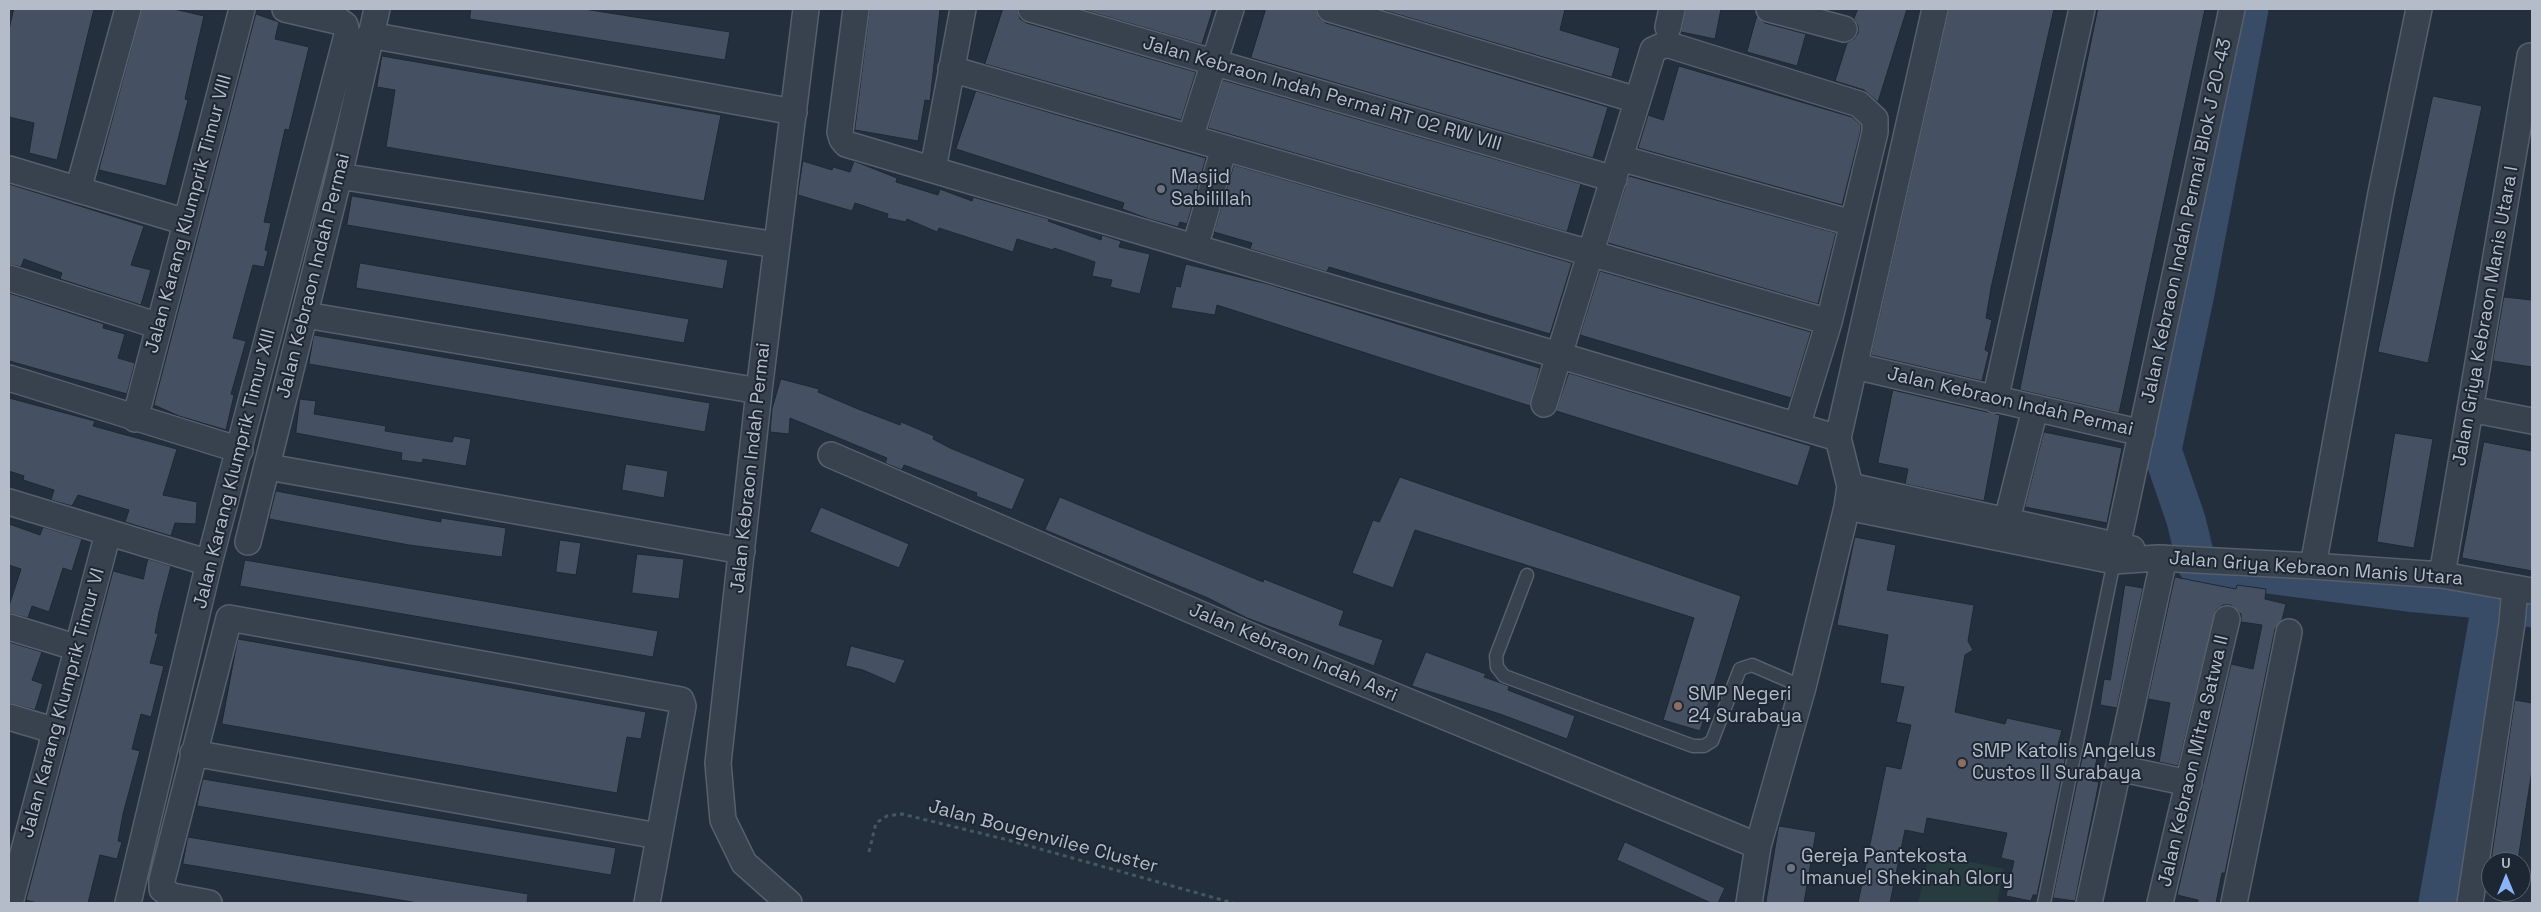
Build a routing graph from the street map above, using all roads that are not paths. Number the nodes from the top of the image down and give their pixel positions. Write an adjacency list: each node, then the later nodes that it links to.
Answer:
1 (128, 9): 29 (street)
2 (242, 9): 30 (street, Jalan Karang Klumprik Timur VIII)
3 (285, 9): 17 (street)
4 (377, 9): 17 (street, Jalan Kebraon Indah Permai)
5 (806, 9): 22 (street, Jalan Kebraon Indah Permai)
6 (856, 9): 27 (street)
7 (963, 9): 20 (street)
8 (1031, 9): 19 (street, Jalan Kebraon Indah Permai RT 02 RW VIII)
9 (1231, 9): 19 (street)
10 (1330, 9): 21 (street)
11 (1769, 9): 16 (street)
12 (1935, 9): 40 (street)
13 (2082, 9): 43 (street)
14 (2232, 9): 50 (street, Jalan Kebraon Indah Permai Blok J 20-43)
15 (2419, 9): 65 (street)
16 (1844, 29)
17 (359, 35): 22 (street); 28 (street, Jalan Kebraon Indah Permai); 52 (street, Jalan Karang Klumprik Timur XIII)
18 (2530, 56): 46 (street, Jalan Griya Kebraon Manis Utara I)
19 (1214, 62): 23 (street); 25 (street, Jalan Kebraon Indah Permai RT 02 RW VIII)
20 (951, 69): 23 (street); 27 (street)
21 (1638, 100): 25 (street); 31 (street)
22 (794, 112): 32 (street, Jalan Kebraon Indah Permai)
23 (1190, 138): 24 (street)
24 (1224, 148): 33 (street); 34 (street)
25 (1617, 168): 31 (street, Jalan Kebraon Indah Permai RT 02 RW VIII); 34 (street)
26 (9, 169): 29 (street)
27 (933, 169): 33 (street)
28 (339, 176): 32 (street); 36 (street, Jalan Kebraon Indah Permai)
29 (78, 190): 30 (street)
30 (186, 222): 38 (street, Jalan Karang Klumprik Timur VIII)
31 (1852, 223): 37 (street)
32 (777, 245): 42 (street, Jalan Kebraon Indah Permai)
33 (1194, 247): 39 (street)
34 (1590, 254): 37 (street); 39 (street)
35 (9, 278): 38 (street)
36 (305, 315): 42 (street); 54 (street, Jalan Kebraon Indah Permai)
37 (1829, 322): 49 (street)
38 (159, 326): 47 (street, Jalan Karang Klumprik Timur VIII)
39 (1559, 355): 44 (street); 49 (street)
40 (1855, 366): 43 (street, Jalan Kebraon Indah Permai); 51 (street)
41 (9, 378): 47 (street)
42 (759, 391): 61 (street, Jalan Kebraon Indah Permai)
43 (1996, 400): 45 (street, Jalan Kebraon Indah Permai)
44 (1544, 404)
45 (2035, 409): 50 (street, Jalan Kebraon Indah Permai); 58 (street)
46 (2470, 409): 48 (street); 67 (street, Jalan Griya Kebraon Manis Utara I)
47 (135, 419): 52 (street)
48 (2532, 421)
49 (1798, 426): 51 (street)
50 (2142, 433): 62 (street, Jalan Kebraon Indah Permai)
51 (1838, 438): 55 (street)
52 (240, 450): 63 (street, Jalan Karang Klumprik Timur XIII)
53 (830, 455): 80 (street, Jalan Kebraon Indah Asri)
54 (268, 467): 60 (street, Jalan Kebraon Indah Permai); 61 (street)
55 (1848, 496): 57 (street); 73 (street)
56 (9, 502): 59 (street)
57 (1928, 513): 58 (street); 62 (street)
58 (2008, 520): 62 (street)
59 (108, 533): 63 (street); 72 (street, Jalan Karang Klumprik Timur VI)
60 (248, 542)
61 (742, 551): 86 (street, Jalan Kebraon Indah Permai)
62 (2115, 552): 64 (street, Jalan Griya Kebraon Manis Utara); 88 (lane)
63 (209, 563): 83 (street, Jalan Karang Klumprik Timur XIII)
64 (2163, 564): 65 (street, Jalan Griya Kebraon Manis Utara); 77 (street)
65 (2313, 566): 67 (street, Jalan Griya Kebraon Manis Utara)
66 (1527, 575): 73 (lane)
67 (2442, 575): 68 (street, Jalan Griya Kebraon Manis Utara)
68 (2518, 599): 92 (street)
69 (2227, 619): 78 (street, Jalan Kebraon Mitra Satwa II)
70 (9, 627): 72 (street)
71 (2289, 632): 91 (street)
72 (78, 648): 75 (street, Jalan Karang Klumprik Timur VI)
73 (1803, 687): 80 (street)
74 (9, 717): 75 (street)
75 (56, 731): 81 (street, Jalan Karang Klumprik Timur VI)
76 (193, 753): 79 (street); 79 (street); 84 (street)
77 (2118, 768): 78 (street); 89 (street)
78 (2189, 783): 90 (street, Jalan Kebraon Mitra Satwa II)
79 (658, 836): 85 (street)
80 (1758, 846): 87 (street)
81 (17, 847): 82 (street, Jalan Karang Klumprik Timur VI)
82 (10, 897)
83 (128, 903)
84 (209, 903)
85 (647, 903)
86 (789, 903)
87 (1749, 903)
88 (2044, 903)
89 (2089, 903)
90 (2160, 903)
91 (2234, 903)
92 (2470, 903)

